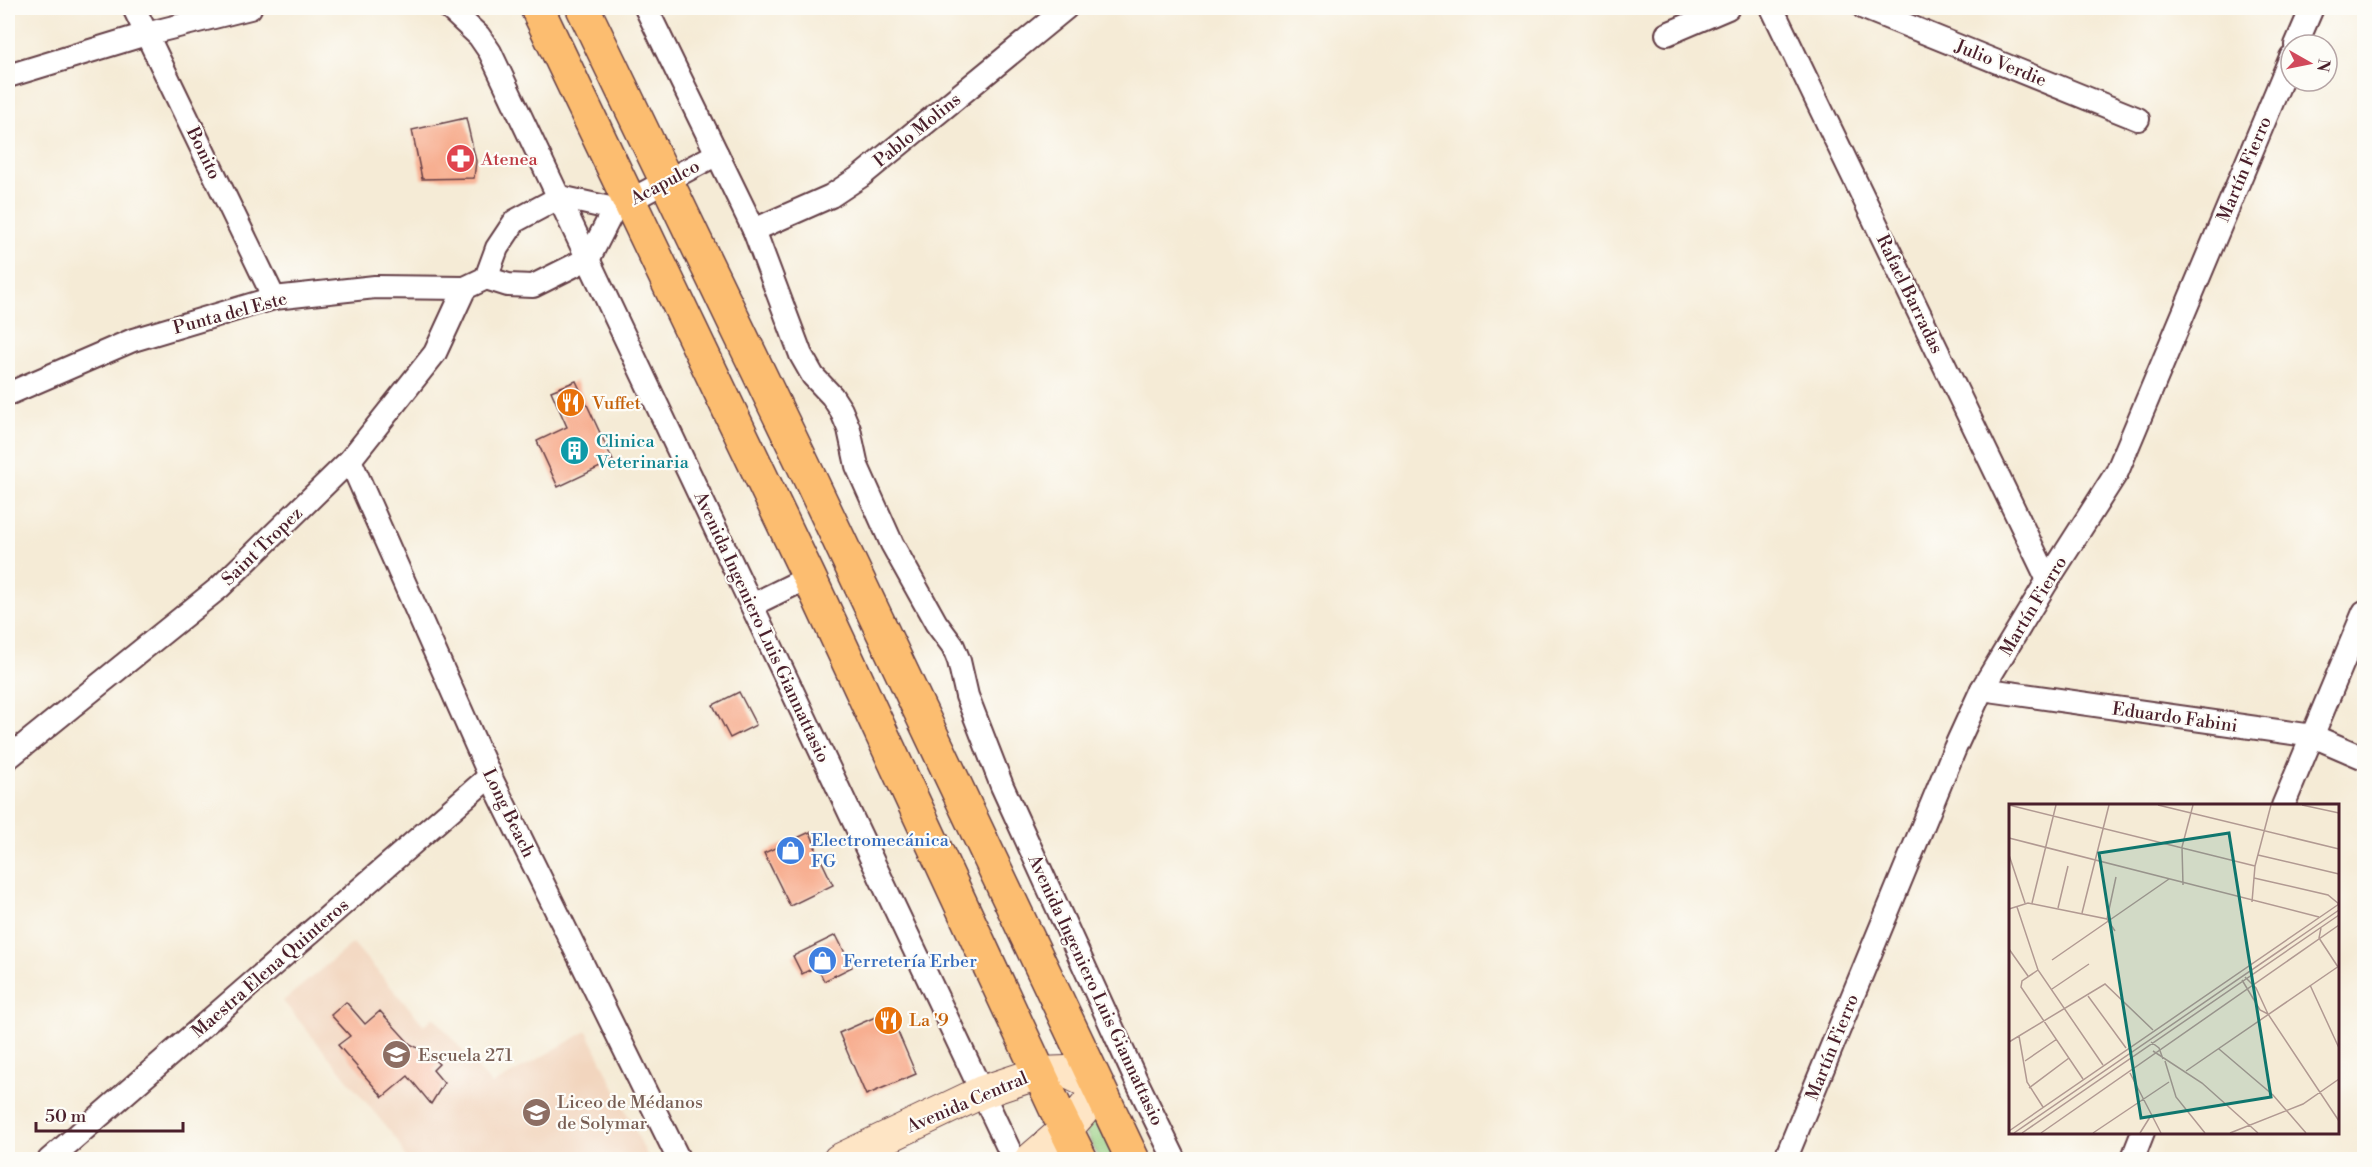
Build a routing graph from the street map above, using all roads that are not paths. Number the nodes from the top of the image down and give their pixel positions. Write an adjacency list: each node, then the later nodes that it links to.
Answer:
1 (134, 8): 13 (street, Bonito)
2 (250, 8): 13 (street)
3 (449, 8): 20 (street, Avenida Ingeniero Luis Giannattasio)
4 (537, 8): 21 (main road)
5 (583, 8): 19 (main road)
6 (646, 8): 18 (street, Avenida Ingeniero Luis Giannattasio)
7 (1066, 8): 22 (street, Pablo Molins)
8 (1728, 8): 14 (street)
9 (1772, 8): 30 (street, Rafael Barradas)
10 (1864, 8): 17 (street, Julio Verdie)
11 (2312, 8): 12 (street)
12 (2301, 33)
13 (146, 34): 15 (street); 26 (street, Bonito)
14 (1667, 34)
15 (8, 76)
16 (2279, 86): 30 (street, Martín Fierro)
17 (2138, 119)
18 (717, 154): 19 (street, Acapulco); 22 (street, Avenida Ingeniero Luis Giannattasio)
19 (666, 182): 21 (street, Acapulco); 41 (main road)
20 (560, 197): 21 (street, Acapulco); 23 (street, Avenida Ingeniero Luis Giannattasio); 24 (street)
21 (621, 206): 23 (street, Acapulco); 29 (main road)
22 (754, 230): 40 (street, Avenida Ingeniero Luis Giannattasio)
23 (589, 258): 24 (street); 31 (street, Avenida Ingeniero Luis Giannattasio)
24 (486, 278): 25 (street)
25 (465, 288): 26 (street, Punta del Este); 28 (street, Saint Tropez)
26 (274, 298): 27 (street, Punta del Este)
27 (8, 394)
28 (350, 460): 35 (street, Saint Tropez); 37 (street, Long Beach)
29 (808, 577): 31 (street); 39 (main road)
30 (2048, 580): 33 (street, Martín Fierro)
31 (752, 605): 42 (street, Avenida Ingeniero Luis Giannattasio)
32 (2364, 612): 34 (street)
33 (1982, 689): 34 (street, Eduardo Fabini); 53 (street, Martín Fierro)
34 (2313, 736): 36 (street, Eduardo Fabini); 38 (street)
35 (8, 758)
36 (2364, 758)
37 (490, 776): 45 (street, Maestra Elena Quinteros); 46 (street, Long Beach)
38 (2284, 804)
39 (1039, 1073): 41 (street, Avenida Central); 42 (street, Avenida Central); 43 (main road)
40 (1137, 1080): 41 (street); 52 (street, Avenida Ingeniero Luis Giannattasio)
41 (1098, 1087): 43 (street); 51 (main road)
42 (982, 1092): 47 (street, Avenida Central); 48 (street, Avenida Ingeniero Luis Giannattasio)
43 (1066, 1129): 49 (street); 50 (main road)
44 (2142, 1134): 54 (street)
45 (49, 1160)
46 (679, 1160)
47 (839, 1160)
48 (1014, 1160)
49 (1030, 1160)
50 (1081, 1160)
51 (1133, 1160)
52 (1175, 1160)
53 (1785, 1160)
54 (2132, 1160)

